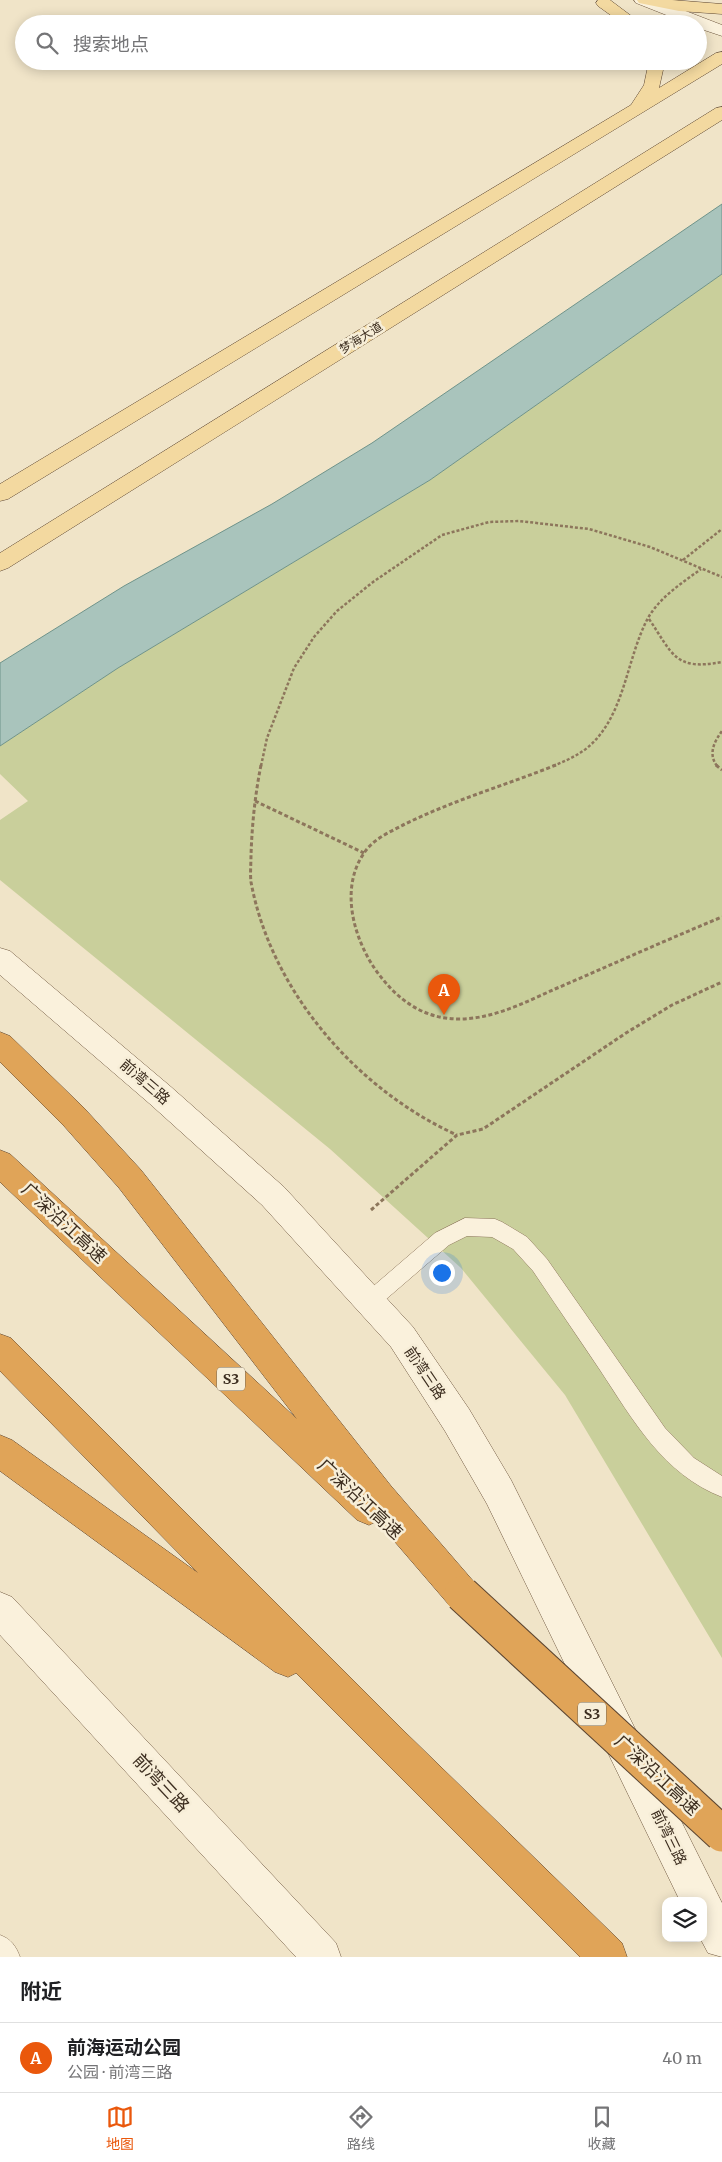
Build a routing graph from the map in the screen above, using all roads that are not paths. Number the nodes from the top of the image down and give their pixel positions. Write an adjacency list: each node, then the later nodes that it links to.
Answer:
1 (644, 0): 3 (main road); 5 (street)
2 (601, 2): 4 (main road)
3 (722, 9)
4 (626, 15)
5 (682, 15)
6 (707, 25): 7 (street)
7 (722, 31)
8 (707, 45): 9 (street)
9 (722, 52)
10 (722, 56): 11 (main road)
11 (707, 65)
12 (656, 70): 14 (main road)
13 (699, 70): 14 (main road)
14 (636, 108): 18 (main road)
15 (722, 112): 17 (main road, 梦海大道)
16 (722, 124): 17 (main road)
17 (668, 145): 19 (main road, 梦海大道)
18 (0, 494)
19 (0, 563)
20 (0, 959): 23 (street, 前湾三路)
21 (0, 1044): 27 (highway)
22 (0, 1163): 27 (highway, 广深沿江高速 / S3)
23 (370, 1301): 26 (lane); 31 (street, 前湾三路)
24 (0, 1349): 29 (highway)
25 (0, 1450): 29 (highway)
26 (722, 1487)
27 (462, 1594): 30 (highway, 广深沿江高速 / S3, bridge)
28 (0, 1609): 36 (street, 前湾三路)
29 (393, 1746): 37 (highway)
30 (722, 1834)
31 (698, 1897)
32 (707, 1914): 33 (street)
33 (722, 1939)
34 (0, 1947): 35 (lane)
35 (8, 1957)
36 (322, 1957)
37 (608, 1957)

